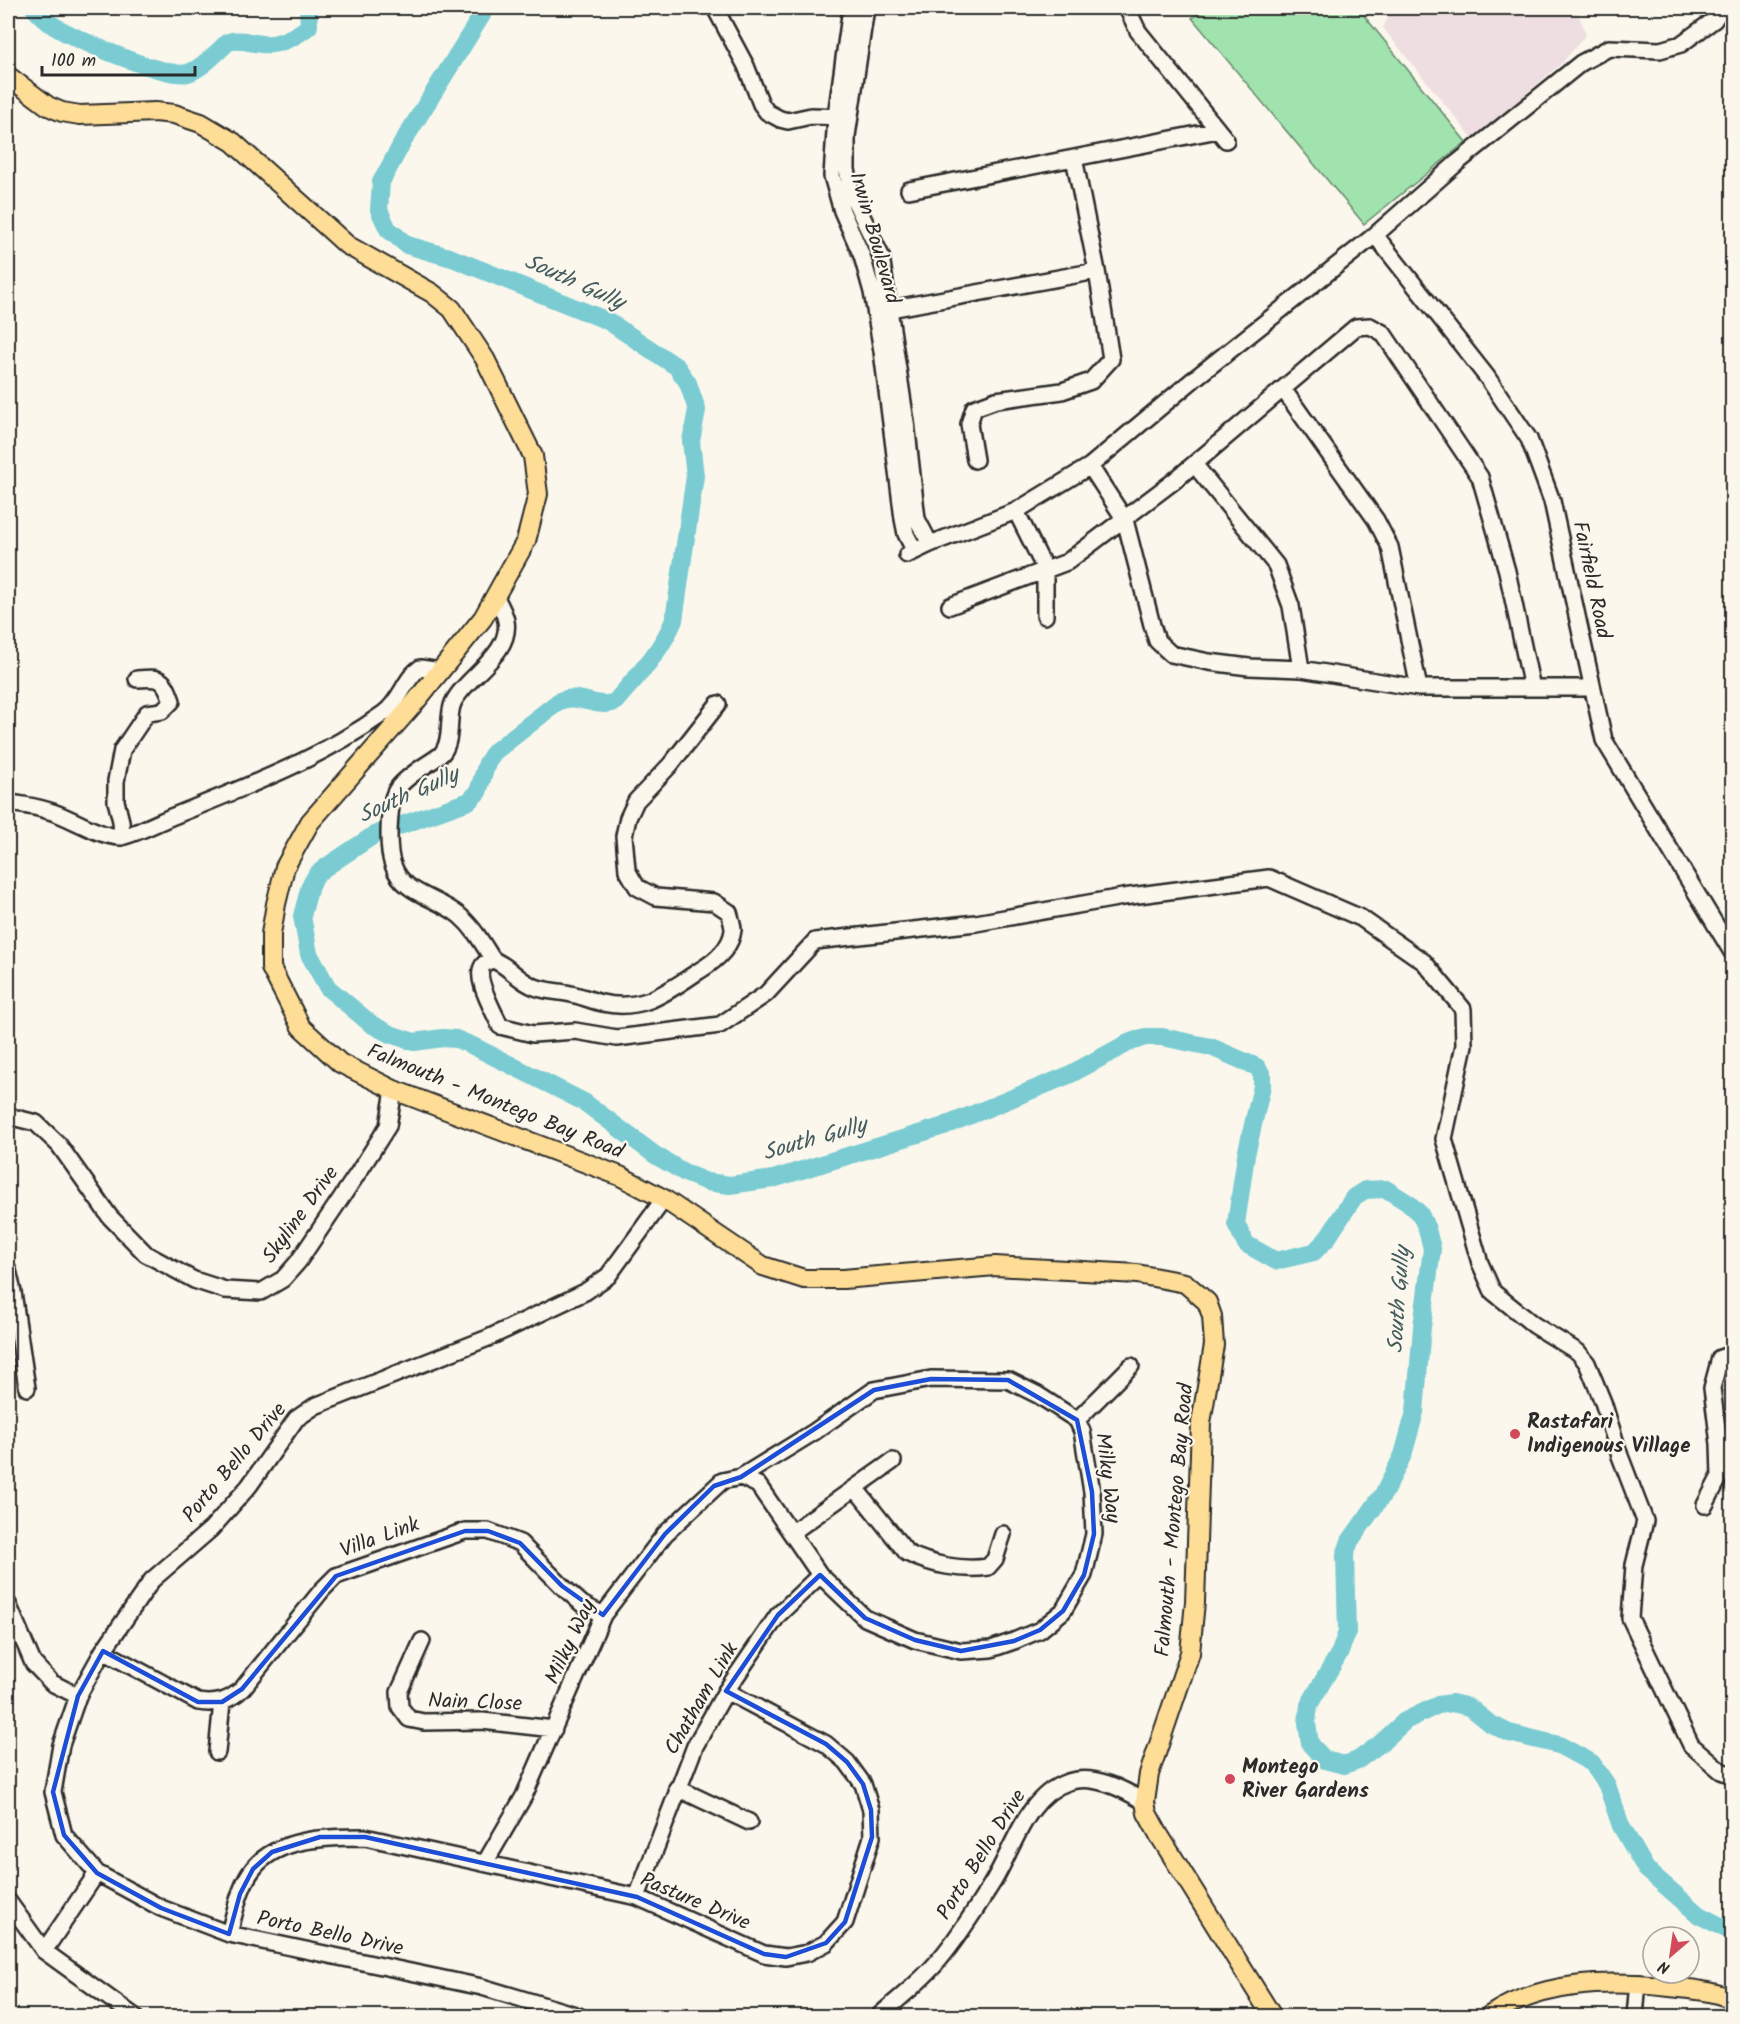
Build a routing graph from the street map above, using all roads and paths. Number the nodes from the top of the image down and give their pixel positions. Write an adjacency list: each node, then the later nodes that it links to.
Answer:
1 (715, 8): 6 (street)
2 (856, 8): 6 (street, Irwin Boulevard)
3 (1127, 8): 7 (street)
4 (1722, 8): 9 (street)
5 (8, 76): 22 (main road, Falmouth - Montego Bay Road)
6 (843, 117): 11 (street, Irwin Boulevard)
7 (1074, 158): 8 (street); 10 (street)
8 (909, 190)
9 (1375, 235): 17 (street); 30 (street, Fairfield Road)
10 (1097, 271): 12 (street); 15 (street)
11 (879, 290): 12 (street, Irwin Boulevard); 14 (street, Irwin Boulevard)
12 (890, 309): 14 (street, Irwin Boulevard)
13 (1283, 389): 16 (street); 28 (street); 29 (street)
14 (899, 423): 20 (street, Irwin Boulevard); 20 (street, Irwin Boulevard)
15 (975, 460)
16 (1194, 464): 19 (street); 25 (street)
17 (1090, 466): 18 (street); 19 (street)
18 (1016, 511): 20 (street); 21 (street)
19 (1125, 520): 21 (street); 25 (street)
20 (930, 544)
21 (1045, 569): 23 (street); 24 (street)
22 (495, 596): 26 (main road, Falmouth - Montego Bay Road); 35 (street)
23 (950, 606)
24 (1045, 616)
25 (1301, 669): 28 (street)
26 (441, 670): 33 (street); 36 (main road, Falmouth - Montego Bay Road)
27 (137, 679): 33 (street)
28 (1419, 688): 29 (street)
29 (1532, 688): 30 (street)
30 (1592, 688): 34 (street, Fairfield Road)
31 (718, 704): 35 (street)
32 (8, 802): 33 (street)
33 (122, 837)
34 (1732, 952)
35 (492, 960): 60 (street)
36 (394, 1090): 37 (street, Skyline Drive); 38 (main road, Falmouth - Montego Bay Road)
37 (8, 1116)
38 (664, 1199): 54 (street, Porto Bello Drive); 62 (main road, Falmouth - Montego Bay Road)
39 (8, 1270): 42 (street)
40 (1732, 1354): 47 (street)
41 (1131, 1366): 43 (street)
42 (27, 1388)
43 (1077, 1420): 45 (street, Milky Way); 50 (street, Milky Way)
44 (894, 1461): 46 (street)
45 (741, 1477): 48 (street, Milky Way); 52 (street, Milky Way)
46 (855, 1488): 48 (street); 49 (street)
47 (1705, 1505)
48 (791, 1533): 50 (street, Milky Way)
49 (1002, 1534)
50 (820, 1575): 55 (street, Chatham Link)
51 (8, 1604): 56 (street)
52 (603, 1615): 57 (street, Villa Link); 58 (street, Milky Way)
53 (422, 1641): 58 (street, Nain Close)
54 (103, 1651): 56 (street, Porto Bello Drive); 57 (street)
55 (726, 1691): 61 (street, Chatham Link); 66 (street, Pasture Drive)
56 (78, 1696): 65 (street, Porto Bello Drive)
57 (222, 1702): 59 (street)
58 (554, 1729): 64 (street, Milky Way)
59 (217, 1752)
60 (1732, 1775)
61 (677, 1788): 63 (street); 66 (street, Chatham Link)
62 (1145, 1802): 74 (street, Porto Bello Drive); 75 (main road)
63 (749, 1822)
64 (485, 1863): 66 (street, Pasture Drive); 68 (street, Pasture Drive)
65 (97, 1873): 68 (street, Porto Bello Drive); 69 (street)
66 (637, 1897)
67 (8, 1901): 69 (street)
68 (229, 1934): 73 (street, Porto Bello Drive)
69 (44, 1951): 72 (street)
70 (1638, 1983): 71 (main road); 76 (main road); 77 (street)
71 (1732, 1999)
72 (134, 2016)
73 (579, 2016)
74 (879, 2016)
75 (1272, 2016)
76 (1489, 2016)
77 (1635, 2016)

